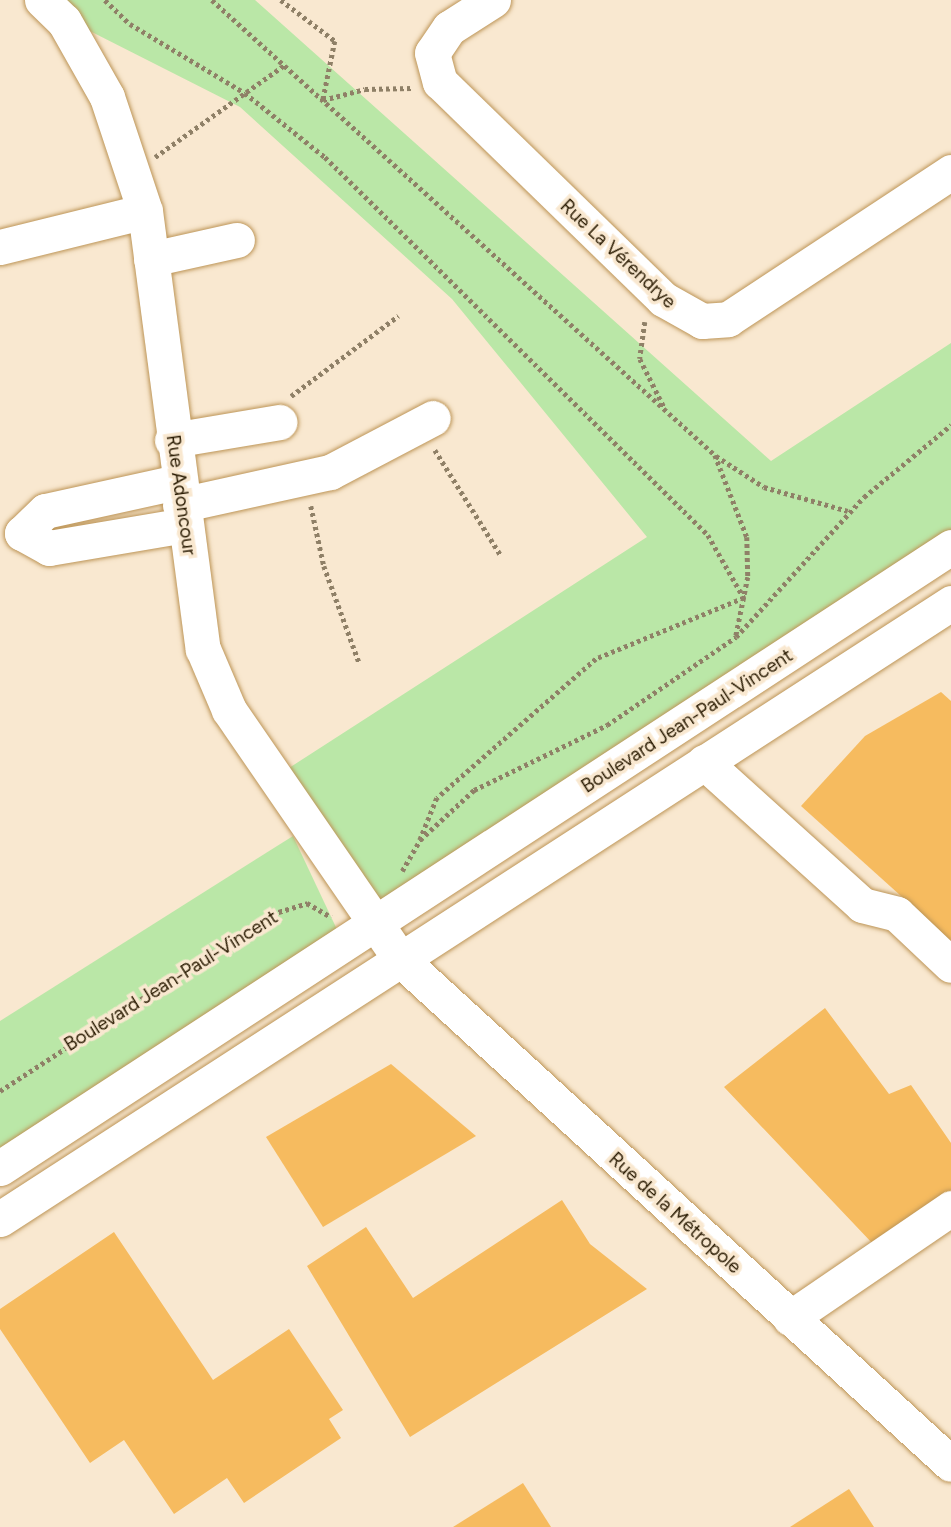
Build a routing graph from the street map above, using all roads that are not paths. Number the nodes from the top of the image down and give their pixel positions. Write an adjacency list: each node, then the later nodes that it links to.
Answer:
1 (42, 0): 4 (street, Rue Adoncour)
2 (493, 0): 3 (street, Rue La Vérendrye)
3 (951, 172)
4 (145, 211): 6 (street); 7 (street, Rue Adoncour)
5 (237, 240): 7 (street)
6 (0, 247)
7 (151, 259): 10 (street, Rue Adoncour)
8 (426, 422): 11 (street)
9 (271, 423): 10 (street)
10 (172, 440): 11 (street, Rue Adoncour)
11 (181, 504): 12 (street); 17 (street, Rue Adoncour)
12 (11, 536)
13 (951, 547): 14 (street, Boulevard Jean-Paul-Vincent)
14 (900, 581): 15 (street); 17 (street, Boulevard Jean-Paul-Vincent)
15 (942, 609): 16 (street)
16 (704, 762): 18 (street); 19 (street)
17 (374, 923): 18 (street, Rue Adoncour); 20 (street, Boulevard Jean-Paul-Vincent)
18 (400, 960): 22 (street); 23 (street, Rue de la Métropole)
19 (951, 965)
20 (0, 1168)
21 (951, 1208): 23 (street)
22 (0, 1219)
23 (790, 1318): 24 (street, Rue de la Métropole)
24 (951, 1464)

